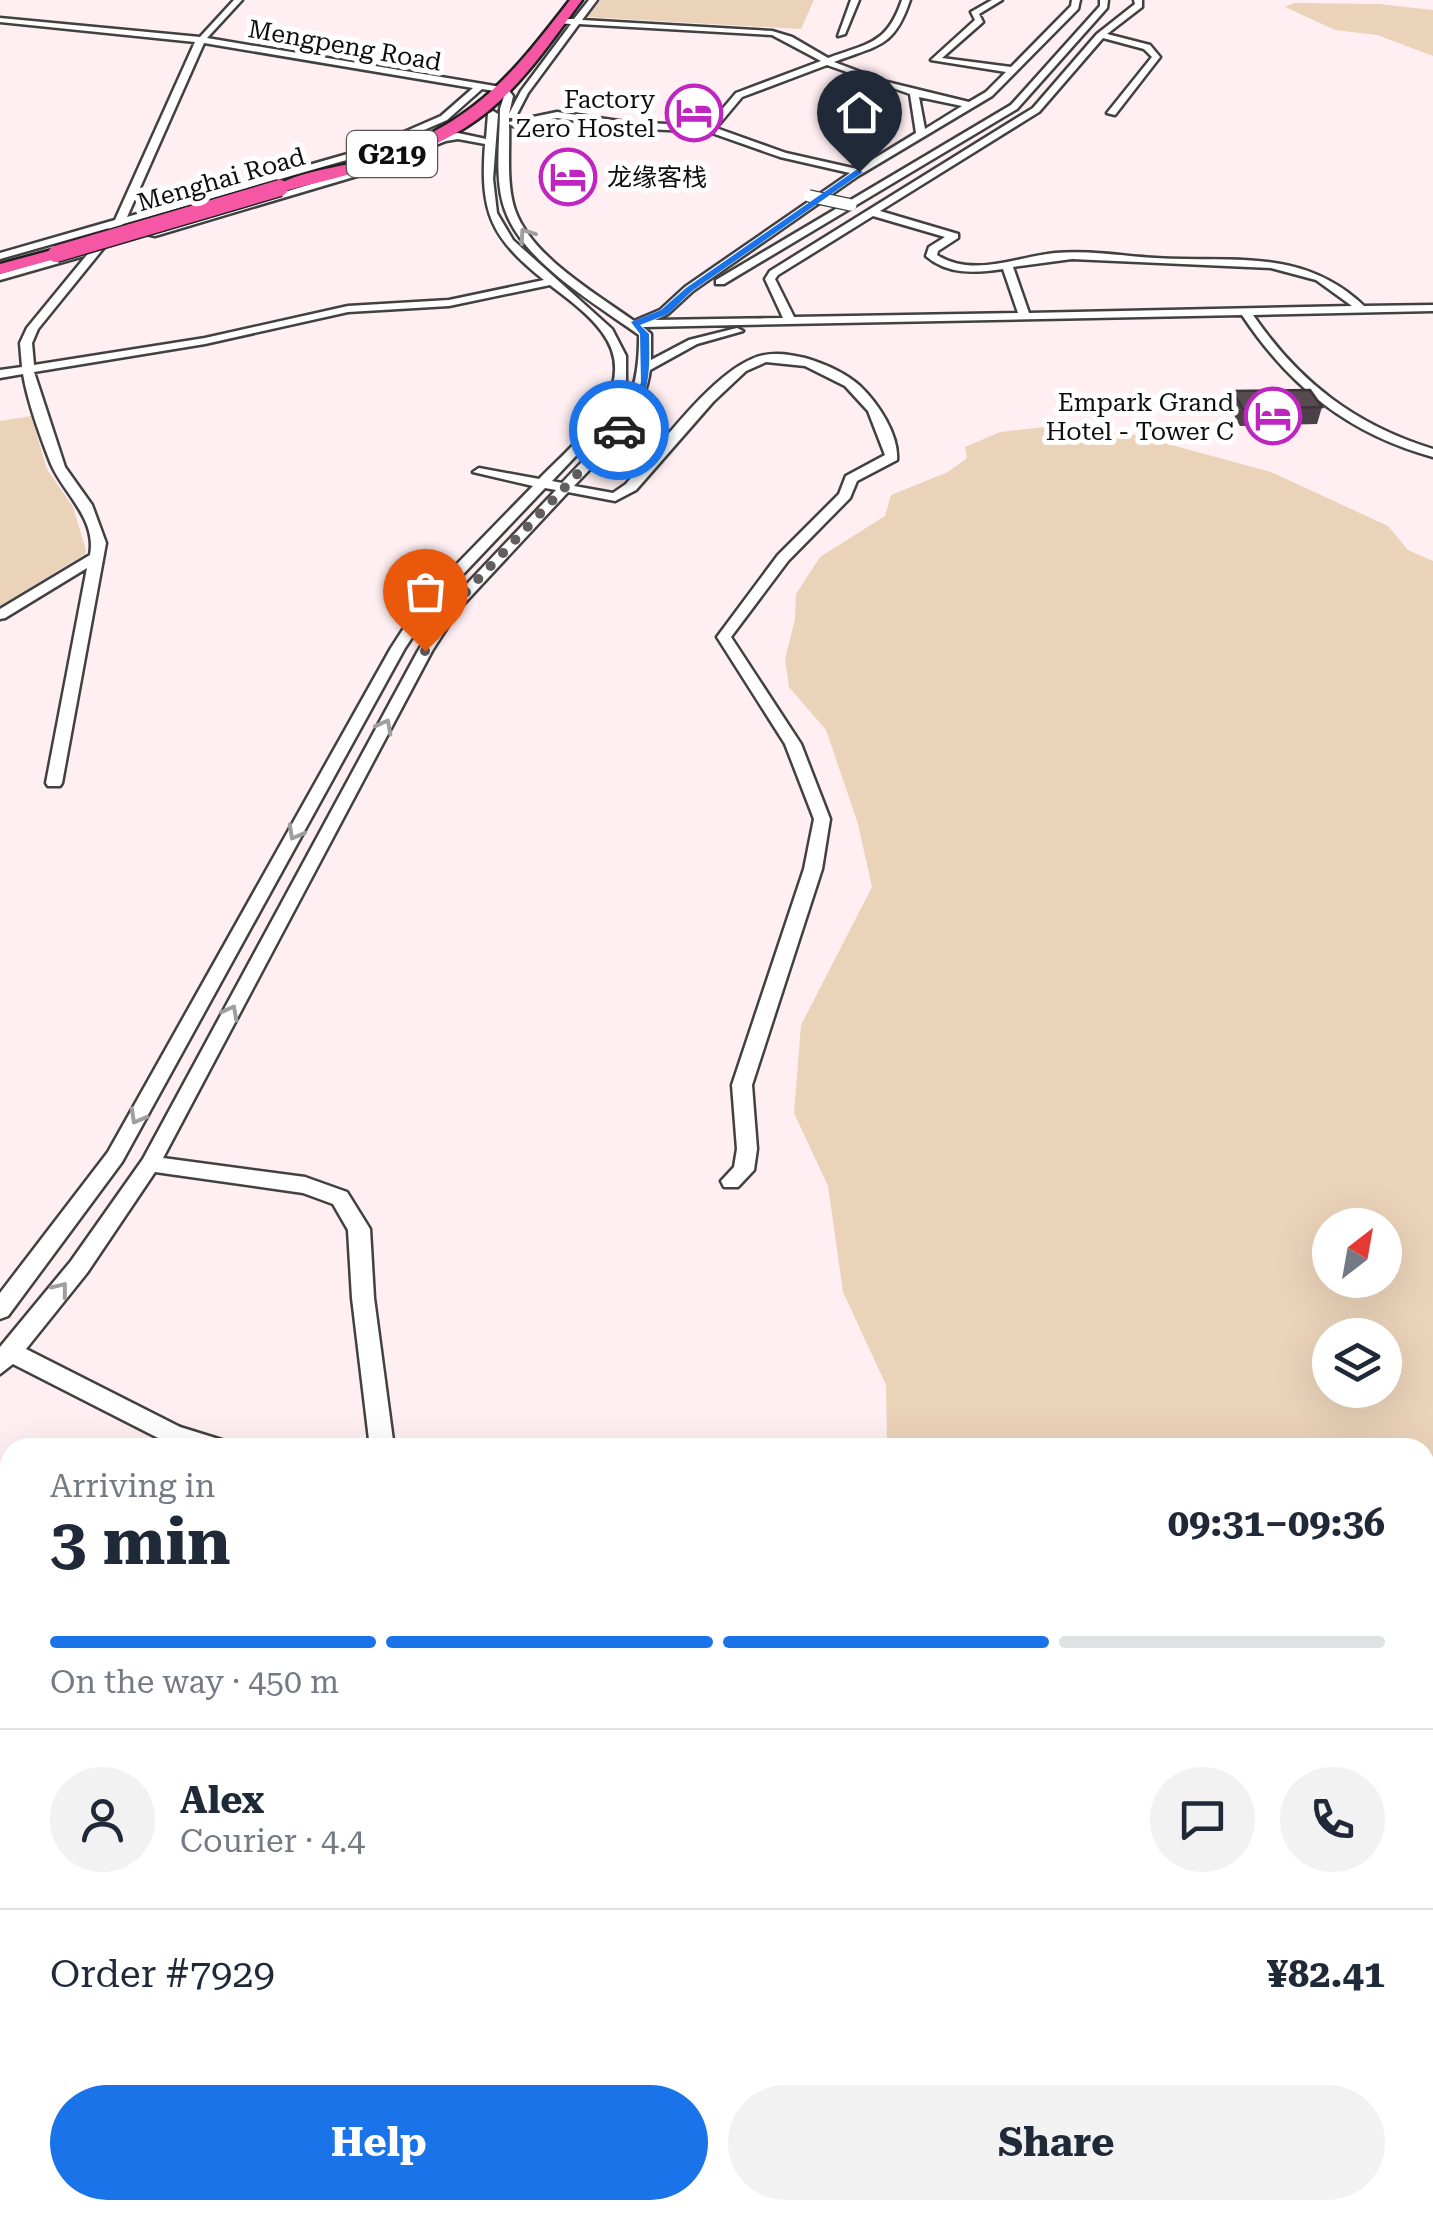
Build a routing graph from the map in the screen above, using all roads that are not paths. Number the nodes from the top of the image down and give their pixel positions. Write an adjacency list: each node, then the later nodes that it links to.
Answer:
1 (238, 0): 17 (street)
2 (563, 0): 22 (highway, Menghai Road / G219)
3 (576, 0): 13 (highway, Menghai Road / G219)
4 (594, 0): 14 (street)
5 (855, 0): 15 (street)
6 (906, 0): 20 (street)
7 (998, 0): 21 (street)
8 (1076, 0): 21 (street)
9 (1138, 0): 11 (street)
10 (1102, 5): 11 (street); 37 (street)
11 (1132, 13): 16 (street)
12 (0, 20): 17 (street, Mengpeng Road)
13 (560, 21): 14 (street); 18 (highway, Menghai Road / G219)
14 (576, 22): 19 (street); 20 (street)
15 (841, 34)
16 (1101, 35): 25 (street); 38 (street)
17 (202, 40): 22 (street, Mengpeng Road); 39 (street)
18 (531, 56): 19 (street); 22 (highway, Menghai Road / G219)
19 (550, 57): 26 (street)
20 (830, 62): 23 (street); 27 (street)
21 (1013, 70): 24 (street)
22 (492, 91): 30 (highway, Menghai Road / G219); 31 (street); 35 (highway, Menghai Road / G219); 39 (street)
23 (914, 93): 24 (street); 28 (street)
24 (970, 105): 28 (street)
25 (1112, 113)
26 (514, 123): 27 (street); 31 (street)
27 (710, 128): 33 (street)
28 (922, 134): 33 (street)
29 (447, 137): 30 (street); 31 (street); 40 (street)
30 (422, 143): 35 (highway, Menghai Road / G219)
31 (501, 147): 32 (street); 34 (street)
32 (508, 172): 34 (street); 55 (street, one-way to 32)
33 (859, 172): 55 (street)
34 (489, 173): 44 (street)
35 (278, 186): 43 (highway, Menghai Road / G219, bridge)
36 (809, 196): 37 (street, bridge)
37 (852, 205): 45 (street)
38 (871, 212): 42 (street); 52 (street)
39 (120, 221): 40 (street); 41 (street)
40 (102, 247): 43 (street); 58 (street)
41 (0, 256)
42 (1007, 264): 47 (street); 49 (street)
43 (0, 270)
44 (550, 282): 54 (street); 58 (street)
45 (708, 292)
46 (1433, 308): 47 (street)
47 (1361, 309): 50 (street)
48 (686, 312): 53 (street)
49 (1026, 316): 50 (street); 52 (street)
50 (1248, 316): 51 (street); 56 (street); 60 (street)
51 (1433, 318)
52 (790, 320): 53 (street)
53 (676, 322): 55 (street)
54 (608, 329): 55 (street); 62 (street)
55 (639, 329): 56 (street); 57 (street)
56 (737, 332): 57 (street)
57 (646, 368): 63 (street)
58 (28, 370): 59 (street); 64 (street)
59 (0, 374)
60 (1433, 454)
61 (479, 472): 62 (street)
62 (542, 486): 63 (street); 69 (street, one-way to 69)
63 (564, 490): 67 (street, one-way to 63); 68 (street)
64 (98, 556): 65 (street); 66 (street)
65 (0, 615)
66 (54, 784)
67 (150, 1164): 70 (street, one-way to 67); 72 (street)
68 (730, 1181)
69 (0, 1310)
70 (6, 1358): 71 (street)
71 (186, 1438)
72 (381, 1438)

